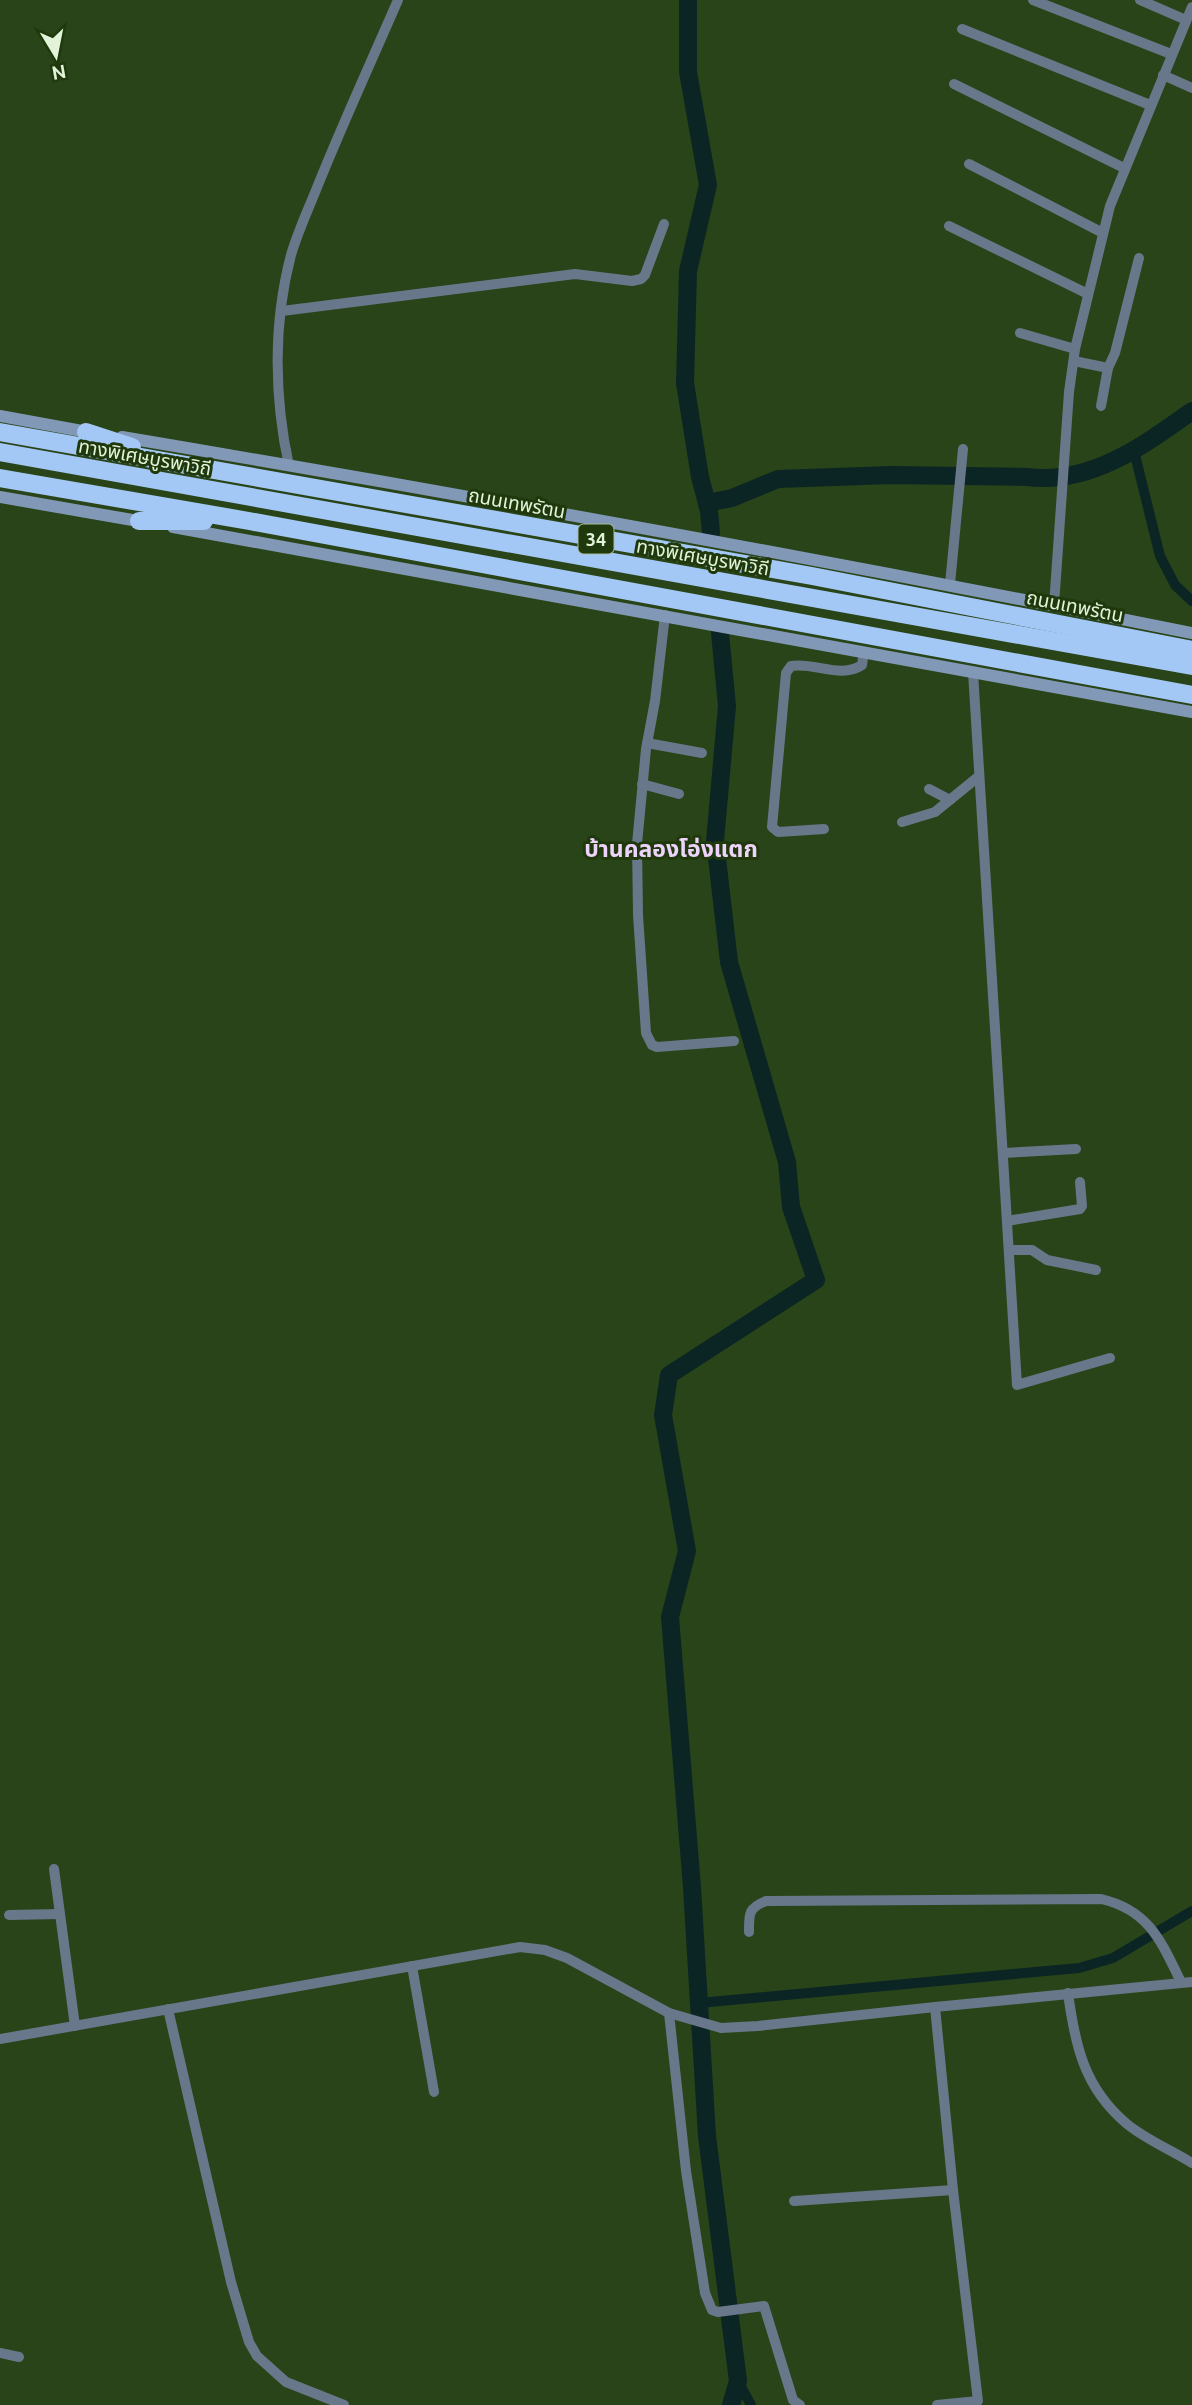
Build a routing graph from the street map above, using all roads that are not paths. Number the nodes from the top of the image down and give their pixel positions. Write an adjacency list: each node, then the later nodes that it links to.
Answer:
1 (398, 0): 19 (street)
2 (1033, 0): 7 (street)
3 (1140, 0): 5 (street)
4 (1192, 6): 5 (street)
5 (1186, 20): 7 (street)
6 (962, 29): 11 (street)
7 (1171, 54): 8 (street)
8 (1163, 75): 10 (street); 11 (street)
9 (954, 84): 13 (street)
10 (1192, 88)
11 (1150, 105): 13 (street)
12 (969, 164): 16 (street)
13 (1124, 168): 16 (street)
14 (664, 223): 19 (street)
15 (949, 226): 18 (street)
16 (1103, 233): 18 (street)
17 (1139, 258): 23 (street)
18 (1088, 294): 21 (street)
19 (282, 312): 30 (street)
20 (1020, 332): 21 (street)
21 (1076, 349): 22 (street)
22 (1074, 361): 23 (street); 38 (street)
23 (1108, 368): 24 (street)
24 (1101, 406)
25 (0, 416): 27 (main road, ถนนเทพรัตน / 34)
26 (0, 432): 31 (highway, ถนนเทพรัตน / 34)
27 (86, 432): 30 (main road, ถนนเทพรัตน / 34); 31 (highway)
28 (963, 449): 37 (street)
29 (0, 453): 43 (highway, ทางพิเศษบูรพาวิถี)
30 (289, 466): 37 (main road, ถนนเทพรัตน / 34)
31 (197, 468): 41 (highway, ถนนเทพรัตน / 34)
32 (0, 471): 45 (highway, ทางพิเศษบูรพาวิถี)
33 (0, 478): 35 (highway, 34)
34 (0, 497): 36 (main road)
35 (249, 521): 36 (highway); 46 (highway, 34)
36 (139, 522): 39 (main road)
37 (950, 584): 38 (main road, ถนนเทพรัตน / 34)
38 (1054, 605): 40 (main road, ถนนเทพรัตน / 34)
39 (665, 615): 42 (main road); 48 (street)
40 (1192, 632)
41 (1192, 650)
42 (864, 652): 44 (main road); 56 (street)
43 (1192, 666)
44 (974, 672): 47 (main road); 50 (street)
45 (1192, 684)
46 (1192, 695)
47 (1192, 712)
48 (647, 743): 49 (street); 51 (street)
49 (702, 753)
50 (978, 777): 54 (street); 59 (street)
51 (642, 784): 53 (street); 57 (street)
52 (929, 789): 54 (street)
53 (678, 794)
54 (950, 800): 55 (street)
55 (902, 822)
56 (824, 829)
57 (734, 1041)
58 (1076, 1149): 59 (street)
59 (1003, 1153): 61 (street)
60 (1080, 1182): 61 (street)
61 (1007, 1221): 62 (street)
62 (1009, 1250): 63 (street); 64 (street)
63 (1096, 1270)
64 (1110, 1358)
65 (54, 1869): 66 (street)
66 (60, 1914): 67 (street); 75 (street)
67 (9, 1915)
68 (749, 1932): 70 (street)
69 (412, 1966): 73 (street); 74 (street); 77 (street)
70 (1187, 1982): 71 (street)
71 (1068, 1993): 72 (street); 78 (street)
72 (935, 2007): 74 (street); 79 (street)
73 (168, 2009): 75 (street); 83 (street)
74 (669, 2013): 84 (street)
75 (75, 2026): 76 (street)
76 (0, 2039)
77 (434, 2092)
78 (1192, 2163)
79 (953, 2190): 80 (street); 85 (street)
80 (794, 2201)
81 (0, 2353): 82 (street)
82 (19, 2357)
83 (344, 2405)
84 (800, 2405)
85 (937, 2405)

